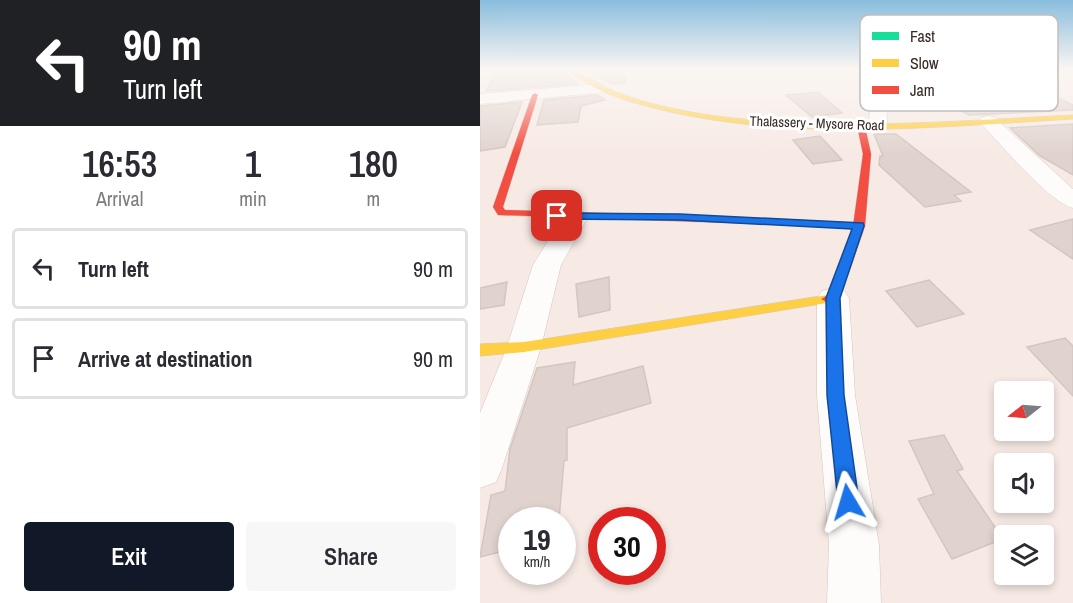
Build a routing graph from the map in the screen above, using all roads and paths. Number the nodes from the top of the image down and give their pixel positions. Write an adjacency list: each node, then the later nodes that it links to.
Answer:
1 (506, 97): 4 (street)
2 (534, 97): 11 (street)
3 (626, 97): 9 (street, Thalassery - Mysore Road)
4 (480, 99)
5 (878, 111): 8 (street)
6 (1073, 117): 7 (street, Thalassery - Mysore Road)
7 (988, 121): 8 (street, Thalassery - Mysore Road); 10 (street)
8 (878, 125): 9 (street, Thalassery - Mysore Road)
9 (861, 126): 12 (street)
10 (1073, 201)
11 (575, 218): 12 (street); 14 (street)
12 (859, 226): 13 (street)
13 (833, 298): 14 (street); 17 (street)
14 (524, 346): 15 (street); 16 (street)
15 (480, 350)
16 (480, 468)
17 (854, 603)

